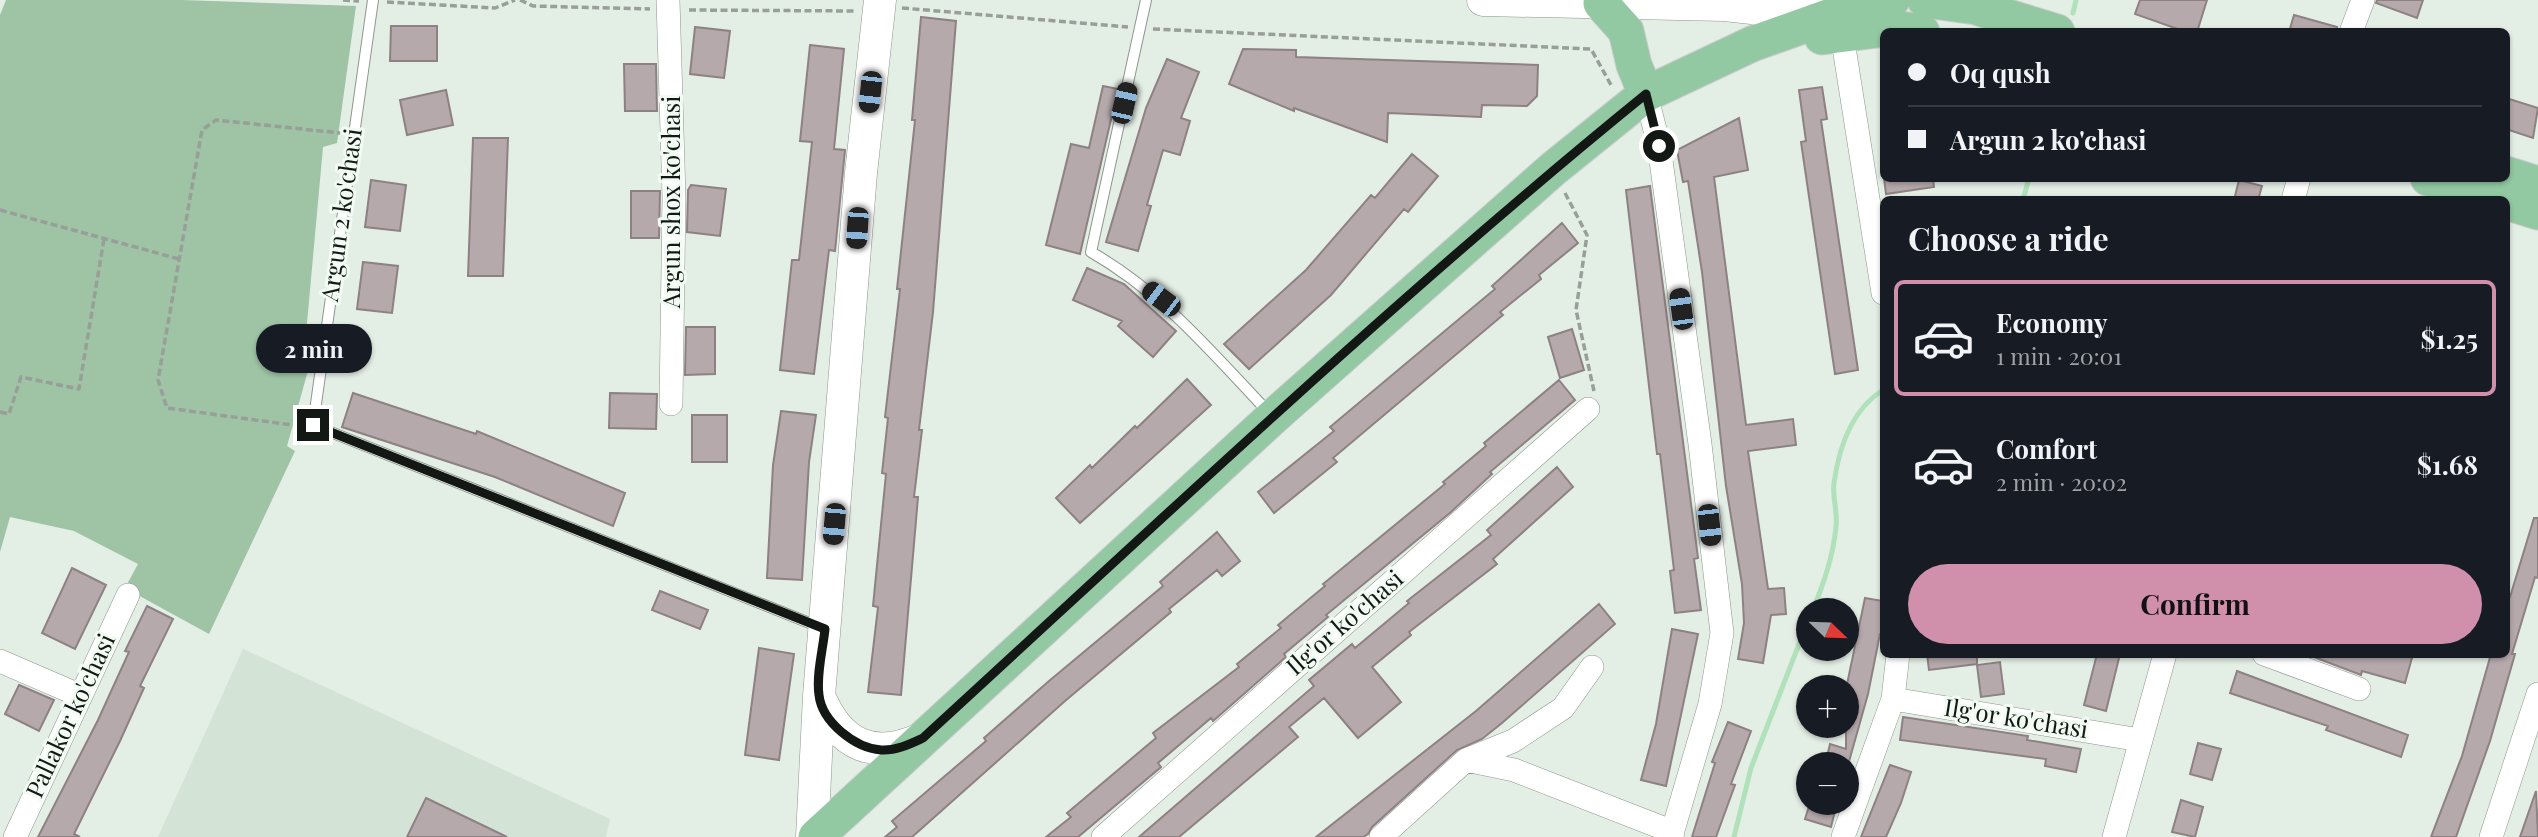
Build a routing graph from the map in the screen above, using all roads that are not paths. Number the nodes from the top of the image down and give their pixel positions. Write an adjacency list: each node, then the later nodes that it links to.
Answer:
1 (1146, 0): 24 (lane)
2 (1483, 0): 6 (street)
3 (1925, 0): 9 (main road)
4 (2363, 0): 13 (street)
5 (373, 1): 26 (lane, Argun 2 ko'chasi)
6 (1601, 3): 11 (street); 14 (main road)
7 (668, 5): 22 (street, Argun shox ko'chasi)
8 (879, 6): 26 (street)
9 (1976, 13): 12 (main road)
10 (1903, 20): 11 (main road)
11 (1835, 26): 14 (main road); 21 (street)
12 (2040, 28)
13 (2352, 28)
14 (1646, 94): 24 (main road); 40 (street)
15 (2510, 175): 17 (main road)
16 (2441, 182): 18 (main road)
17 (2538, 184)
18 (2485, 196)
19 (2510, 203): 20 (main road)
20 (2538, 212)
21 (1880, 276)
22 (671, 404)
23 (1588, 409): 43 (street, Ilg'or ko'chasi)
24 (1273, 416): 37 (main road)
25 (128, 595): 35 (street, Pallakor ko'chasi)
26 (825, 629): 34 (street)
27 (1898, 658): 36 (street)
28 (2164, 658): 38 (street)
29 (2275, 658): 32 (street)
30 (0, 661): 35 (street)
31 (1592, 667): 39 (street)
32 (2359, 689)
33 (2538, 694): 47 (street)
34 (819, 695): 37 (street); 42 (street)
35 (81, 696): 41 (street, Pallakor ko'chasi)
36 (1893, 699): 38 (street, Ilg'or ko'chasi); 45 (street)
37 (923, 738): 42 (main road)
38 (2140, 740): 46 (street)
39 (1466, 760): 40 (street); 44 (street)
40 (1672, 834)
41 (15, 837)
42 (814, 837)
43 (1102, 837)
44 (1381, 837)
45 (1843, 837)
46 (2114, 837)
47 (2491, 837)

